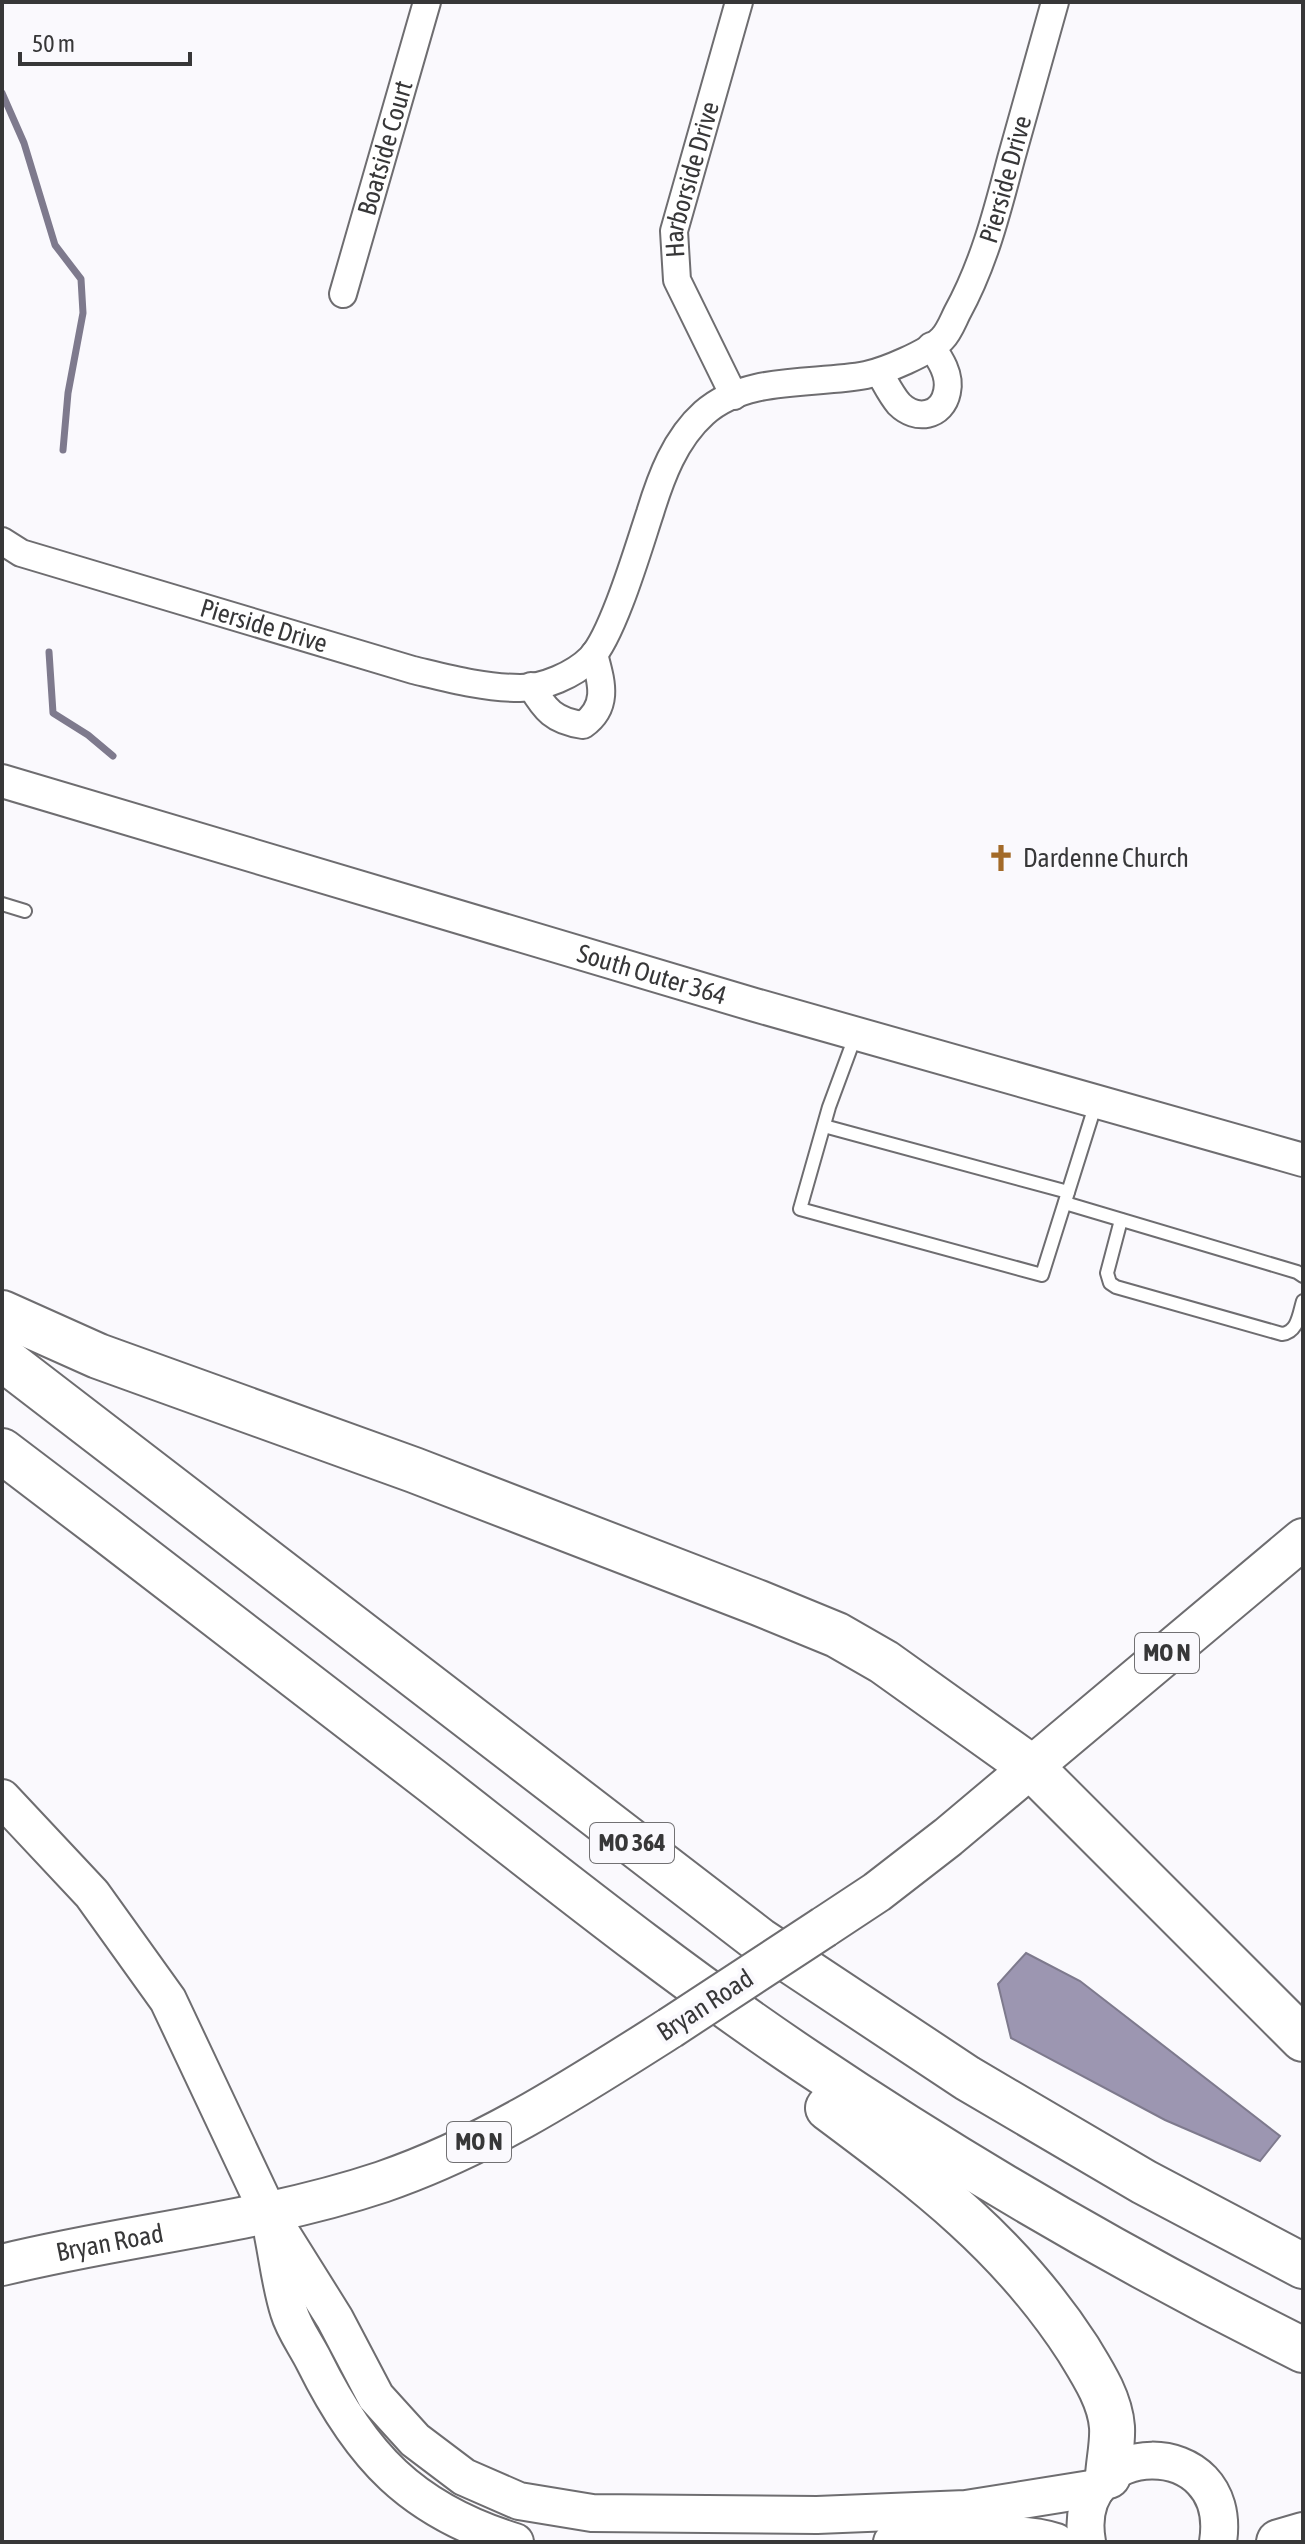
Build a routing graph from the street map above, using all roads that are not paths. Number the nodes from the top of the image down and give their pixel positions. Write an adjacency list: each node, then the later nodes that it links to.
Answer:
1 (427, 2): 4 (street, Boatside Court)
2 (739, 2): 7 (street, Harborside Drive)
3 (1055, 2): 5 (street, Pierside Drive)
4 (343, 294)
5 (931, 346): 6 (street, Pierside Drive); 6 (street)
6 (879, 372): 7 (street, Pierside Drive)
7 (734, 396): 9 (street, Pierside Drive)
8 (2, 541): 10 (street, Pierside Drive)
9 (594, 654): 10 (street, Pierside Drive); 10 (street)
10 (531, 686)
11 (2, 781): 14 (street, South Outer 364)
12 (2, 904): 13 (lane)
13 (25, 911)
14 (856, 1034): 15 (street, South Outer 364); 16 (lane)
15 (1096, 1103): 17 (street, South Outer 364); 18 (lane)
16 (824, 1126): 18 (lane); 18 (lane)
17 (1303, 1160)
18 (1066, 1198): 19 (lane)
19 (1121, 1220): 20 (lane); 21 (lane)
20 (1303, 1276)
21 (1303, 1301)
22 (2, 1313): 26 (highway)
23 (2, 1358): 32 (highway, MO 364)
24 (2, 1451): 28 (highway, MO 364)
25 (1303, 1539): 26 (main road, Bryan Road / MO N)
26 (1031, 1767): 29 (highway); 30 (main road, Bryan Road / MO N, bridge)
27 (2, 1798): 30 (main road)
28 (609, 1919): 33 (highway, MO 364); 34 (highway)
29 (1303, 2039)
30 (268, 2212): 31 (main road, Bryan Road); 34 (main road); 36 (main road)
31 (2, 2265)
32 (1303, 2266)
33 (1303, 2350)
34 (1103, 2482): 39 (main road); 40 (main road)
35 (1303, 2535): 41 (highway)
36 (515, 2542)
37 (892, 2542): 38 (main road)
38 (1056, 2542)
39 (1087, 2542)
40 (1218, 2542)
41 (1279, 2542)

